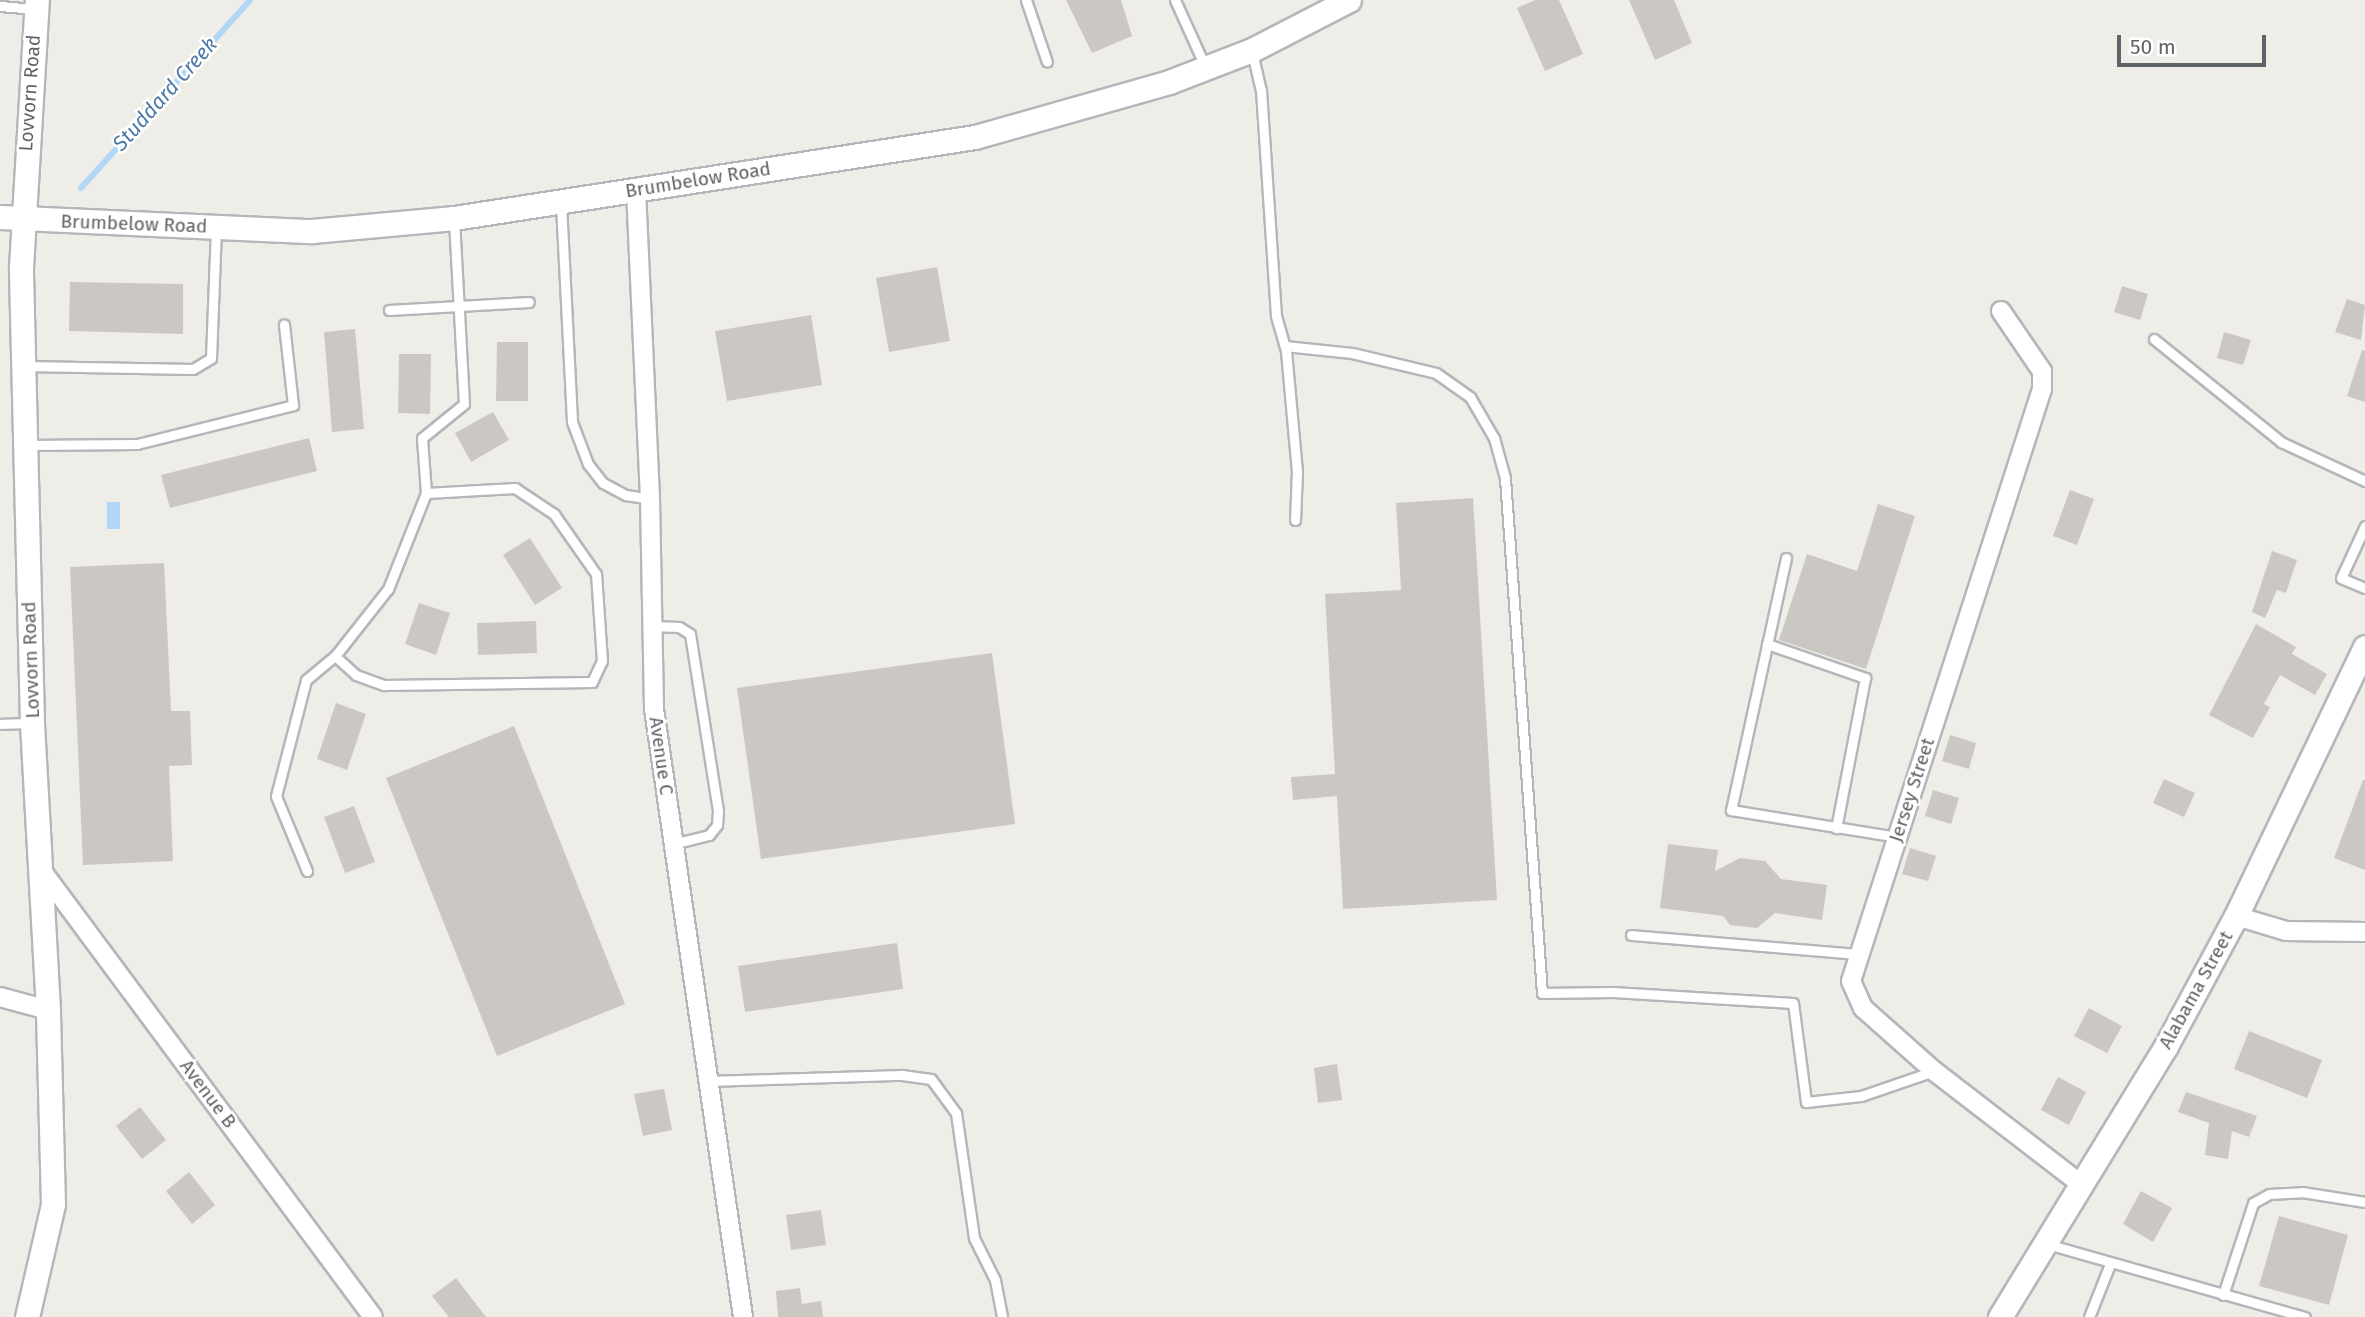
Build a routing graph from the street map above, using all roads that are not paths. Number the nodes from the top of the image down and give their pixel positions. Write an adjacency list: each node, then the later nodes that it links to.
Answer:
1 (1026, 0): 7 (lane)
2 (1175, 0): 8 (lane)
3 (1349, 0): 6 (street, Brumbelow Road)
4 (36, 4): 5 (lane); 11 (street, Lovvorn Road)
5 (0, 6)
6 (1252, 50): 8 (street, Brumbelow Road); 20 (lane)
7 (1047, 62)
8 (1206, 68): 9 (street, Brumbelow Road)
9 (636, 190): 10 (street, Brumbelow Road); 25 (street, Avenue C)
10 (561, 202): 12 (street, Brumbelow Road); 25 (lane)
11 (11, 218): 13 (street, Brumbelow Road); 21 (street, Lovvorn Road)
12 (454, 219): 13 (street, Brumbelow Road); 15 (lane)
13 (216, 227): 21 (lane)
14 (529, 302): 15 (lane)
15 (461, 307): 16 (lane); 24 (lane)
16 (389, 310)
17 (2001, 311): 37 (street, Jersey Street)
18 (284, 325): 22 (lane)
19 (2154, 339): 23 (lane)
20 (1284, 346): 26 (lane); 47 (lane)
21 (23, 366): 22 (street, Lovvorn Road)
22 (24, 445): 34 (street, Lovvorn Road)
23 (2365, 481)
24 (426, 494): 33 (lane); 33 (lane)
25 (650, 499): 30 (street, Avenue C)
26 (1295, 520)
27 (2365, 526): 29 (lane)
28 (1786, 558): 31 (lane)
29 (2365, 588)
30 (651, 626): 38 (street, Avenue C); 38 (lane)
31 (1767, 644): 36 (lane); 36 (lane)
32 (2365, 648): 41 (street, Alabama Street)
33 (335, 656): 40 (lane)
34 (32, 723): 35 (lane); 39 (street, Lovvorn Road)
35 (0, 724)
36 (1836, 828): 37 (lane)
37 (1897, 837): 44 (street, Jersey Street)
38 (673, 844): 48 (street, Avenue C)
39 (42, 871): 46 (street, Lovvorn Road); 55 (street, Avenue B)
40 (307, 871)
41 (2236, 916): 42 (street); 49 (street, Alabama Street)
42 (2365, 932)
43 (1631, 935): 44 (lane)
44 (1859, 954): 47 (street, Jersey Street)
45 (0, 997): 46 (street)
46 (48, 1010): 54 (street, Lovvorn Road)
47 (1934, 1071): 49 (street, Jersey Street)
48 (707, 1081): 56 (street, Avenue C); 57 (lane)
49 (2082, 1185): 51 (street, Alabama Street)
50 (2365, 1202): 53 (lane)
51 (2047, 1244): 52 (lane); 58 (street, Alabama Street)
52 (2110, 1264): 53 (lane); 59 (lane)
53 (2223, 1295): 60 (lane)
54 (27, 1317)
55 (373, 1317)
56 (743, 1317)
57 (1002, 1317)
58 (2000, 1317)
59 (2089, 1317)
60 (2305, 1317)

